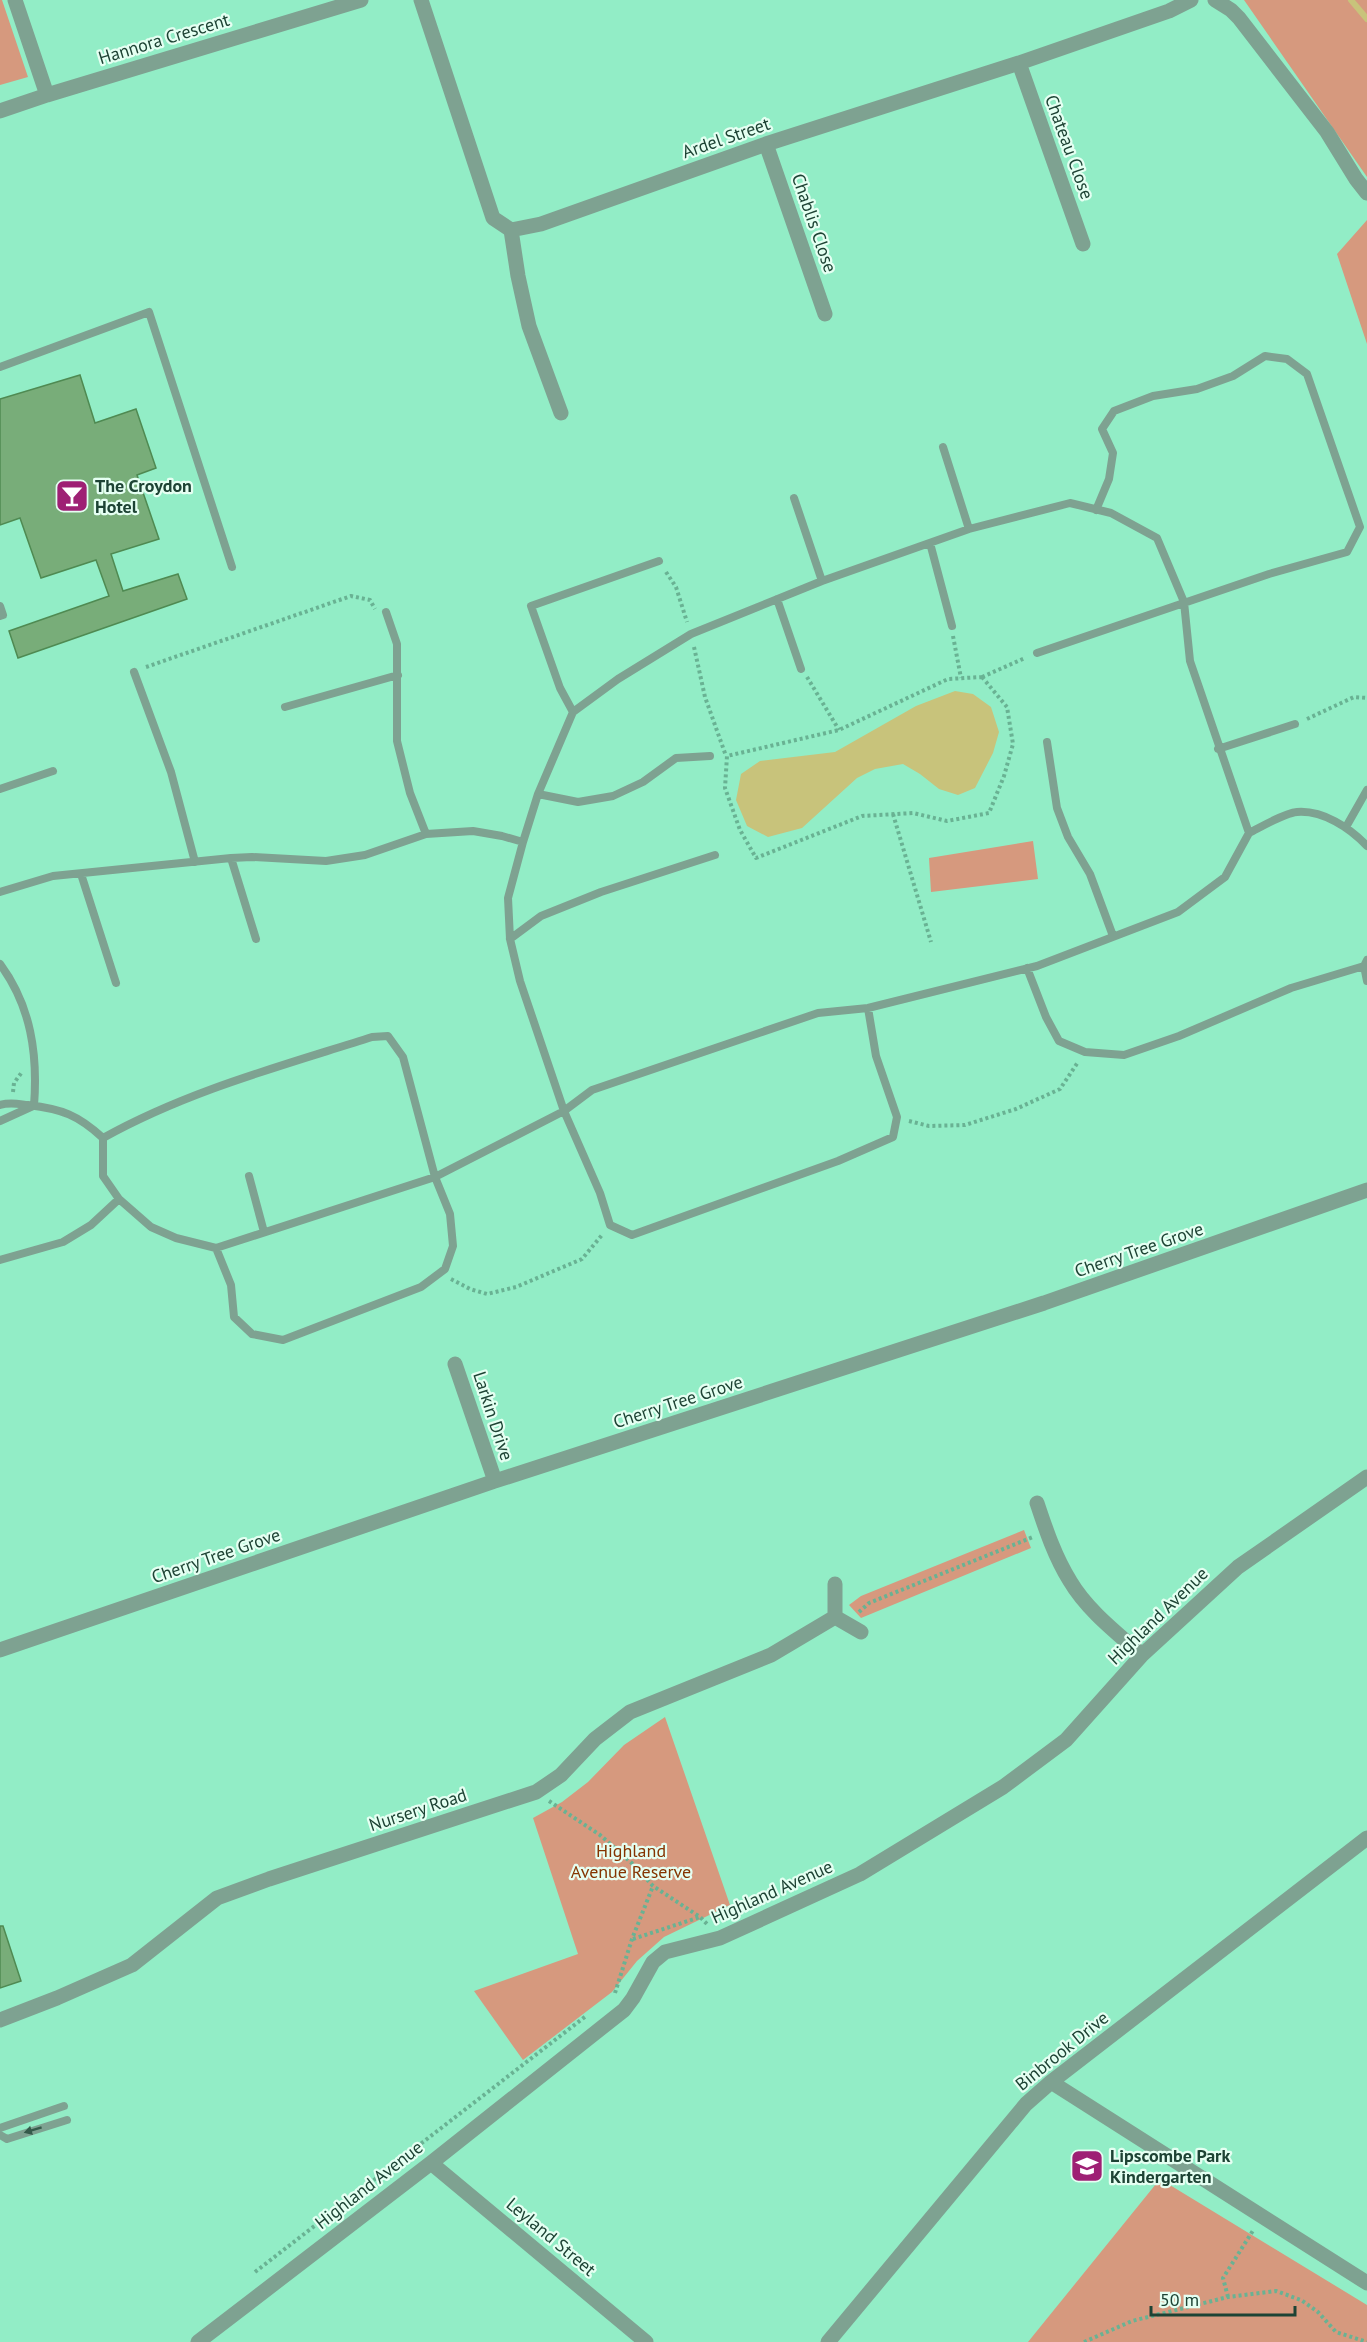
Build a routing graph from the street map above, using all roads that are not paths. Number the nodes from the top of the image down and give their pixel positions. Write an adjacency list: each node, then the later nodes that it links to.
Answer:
1 (15, 0): 7 (street)
2 (361, 0): 7 (street, Hannora Crescent)
3 (420, 0): 11 (street)
4 (1191, 0): 6 (street, Ardel Street)
5 (1215, 0): 10 (street)
6 (1019, 63): 9 (street, Ardel Street); 12 (street, Chateau Close)
7 (47, 95): 8 (street, Hannora Crescent)
8 (0, 111)
9 (766, 144): 11 (street, Ardel Street); 13 (street, Chablis Close)
10 (1367, 193)
11 (511, 230): 15 (street)
12 (1083, 244)
13 (825, 315)
14 (0, 367): 22 (lane)
15 (561, 413)
16 (943, 447): 19 (lane)
17 (794, 498): 23 (lane)
18 (1096, 510): 19 (lane); 25 (lane); 25 (lane)
19 (969, 529): 20 (lane)
20 (930, 543): 23 (lane); 27 (lane)
21 (659, 561): 33 (lane)
22 (232, 567)
23 (822, 581): 24 (lane)
24 (777, 599): 29 (lane); 33 (lane)
25 (1184, 602): 28 (lane); 36 (lane)
26 (386, 612): 31 (lane)
27 (952, 626)
28 (1037, 653)
29 (801, 669)
30 (134, 672): 49 (lane)
31 (398, 675): 32 (lane); 44 (lane)
32 (285, 707)
33 (573, 712): 41 (lane)
34 (1295, 724): 36 (lane)
35 (1047, 742): 52 (lane)
36 (1218, 749): 43 (lane)
37 (710, 756): 41 (lane)
38 (53, 771): 39 (lane)
39 (0, 789)
40 (1367, 790): 42 (lane)
41 (538, 794): 45 (lane)
42 (1346, 827): 43 (lane); 46 (lane)
43 (1249, 833): 52 (lane)
44 (426, 834): 45 (lane); 48 (lane)
45 (523, 842): 54 (lane)
46 (1367, 846)
47 (715, 855): 54 (lane)
48 (231, 858): 49 (lane); 53 (lane)
49 (195, 862): 50 (lane)
50 (81, 874): 51 (lane); 60 (lane)
51 (0, 892)
52 (1113, 936): 57 (lane)
53 (256, 939)
54 (510, 939): 64 (lane)
55 (1365, 963): 57 (lane); 59 (lane)
56 (0, 964): 58 (lane)
57 (1027, 968): 61 (lane)
58 (4, 976): 63 (lane)
59 (1367, 981)
60 (116, 983)
61 (868, 1008): 64 (lane); 64 (lane)
62 (0, 1105): 63 (lane)
63 (34, 1106): 65 (lane); 66 (lane)
64 (564, 1111): 68 (lane)
65 (0, 1121)
66 (104, 1138): 68 (lane); 70 (lane)
67 (249, 1176): 71 (lane)
68 (435, 1177): 71 (lane); 72 (lane)
69 (1367, 1190): 76 (street, Cherry Tree Grove)
70 (119, 1199): 72 (lane); 73 (lane)
71 (264, 1232): 72 (lane)
72 (216, 1248)
73 (0, 1260)
74 (455, 1364): 76 (street, Larkin Drive)
75 (1367, 1478): 82 (street, Highland Avenue)
76 (495, 1481): 81 (street, Cherry Tree Grove)
77 (1037, 1503): 82 (street)
78 (835, 1584): 79 (street)
79 (836, 1617): 80 (street); 84 (street, Nursery Road)
80 (855, 1628)
81 (0, 1650)
82 (1142, 1655): 90 (street, Highland Avenue)
83 (1367, 1838): 85 (street, Binbrook Drive)
84 (0, 2020)
85 (1050, 2082): 91 (street); 94 (street, Binbrook Drive)
86 (64, 2106): 88 (lane)
87 (67, 2120): 89 (lane, one-way to 89)
88 (0, 2128)
89 (0, 2135)
90 (431, 2163): 92 (street, Highland Avenue); 93 (street, Leyland Street)
91 (1367, 2283)
92 (198, 2342)
93 (646, 2342)
94 (828, 2342)

